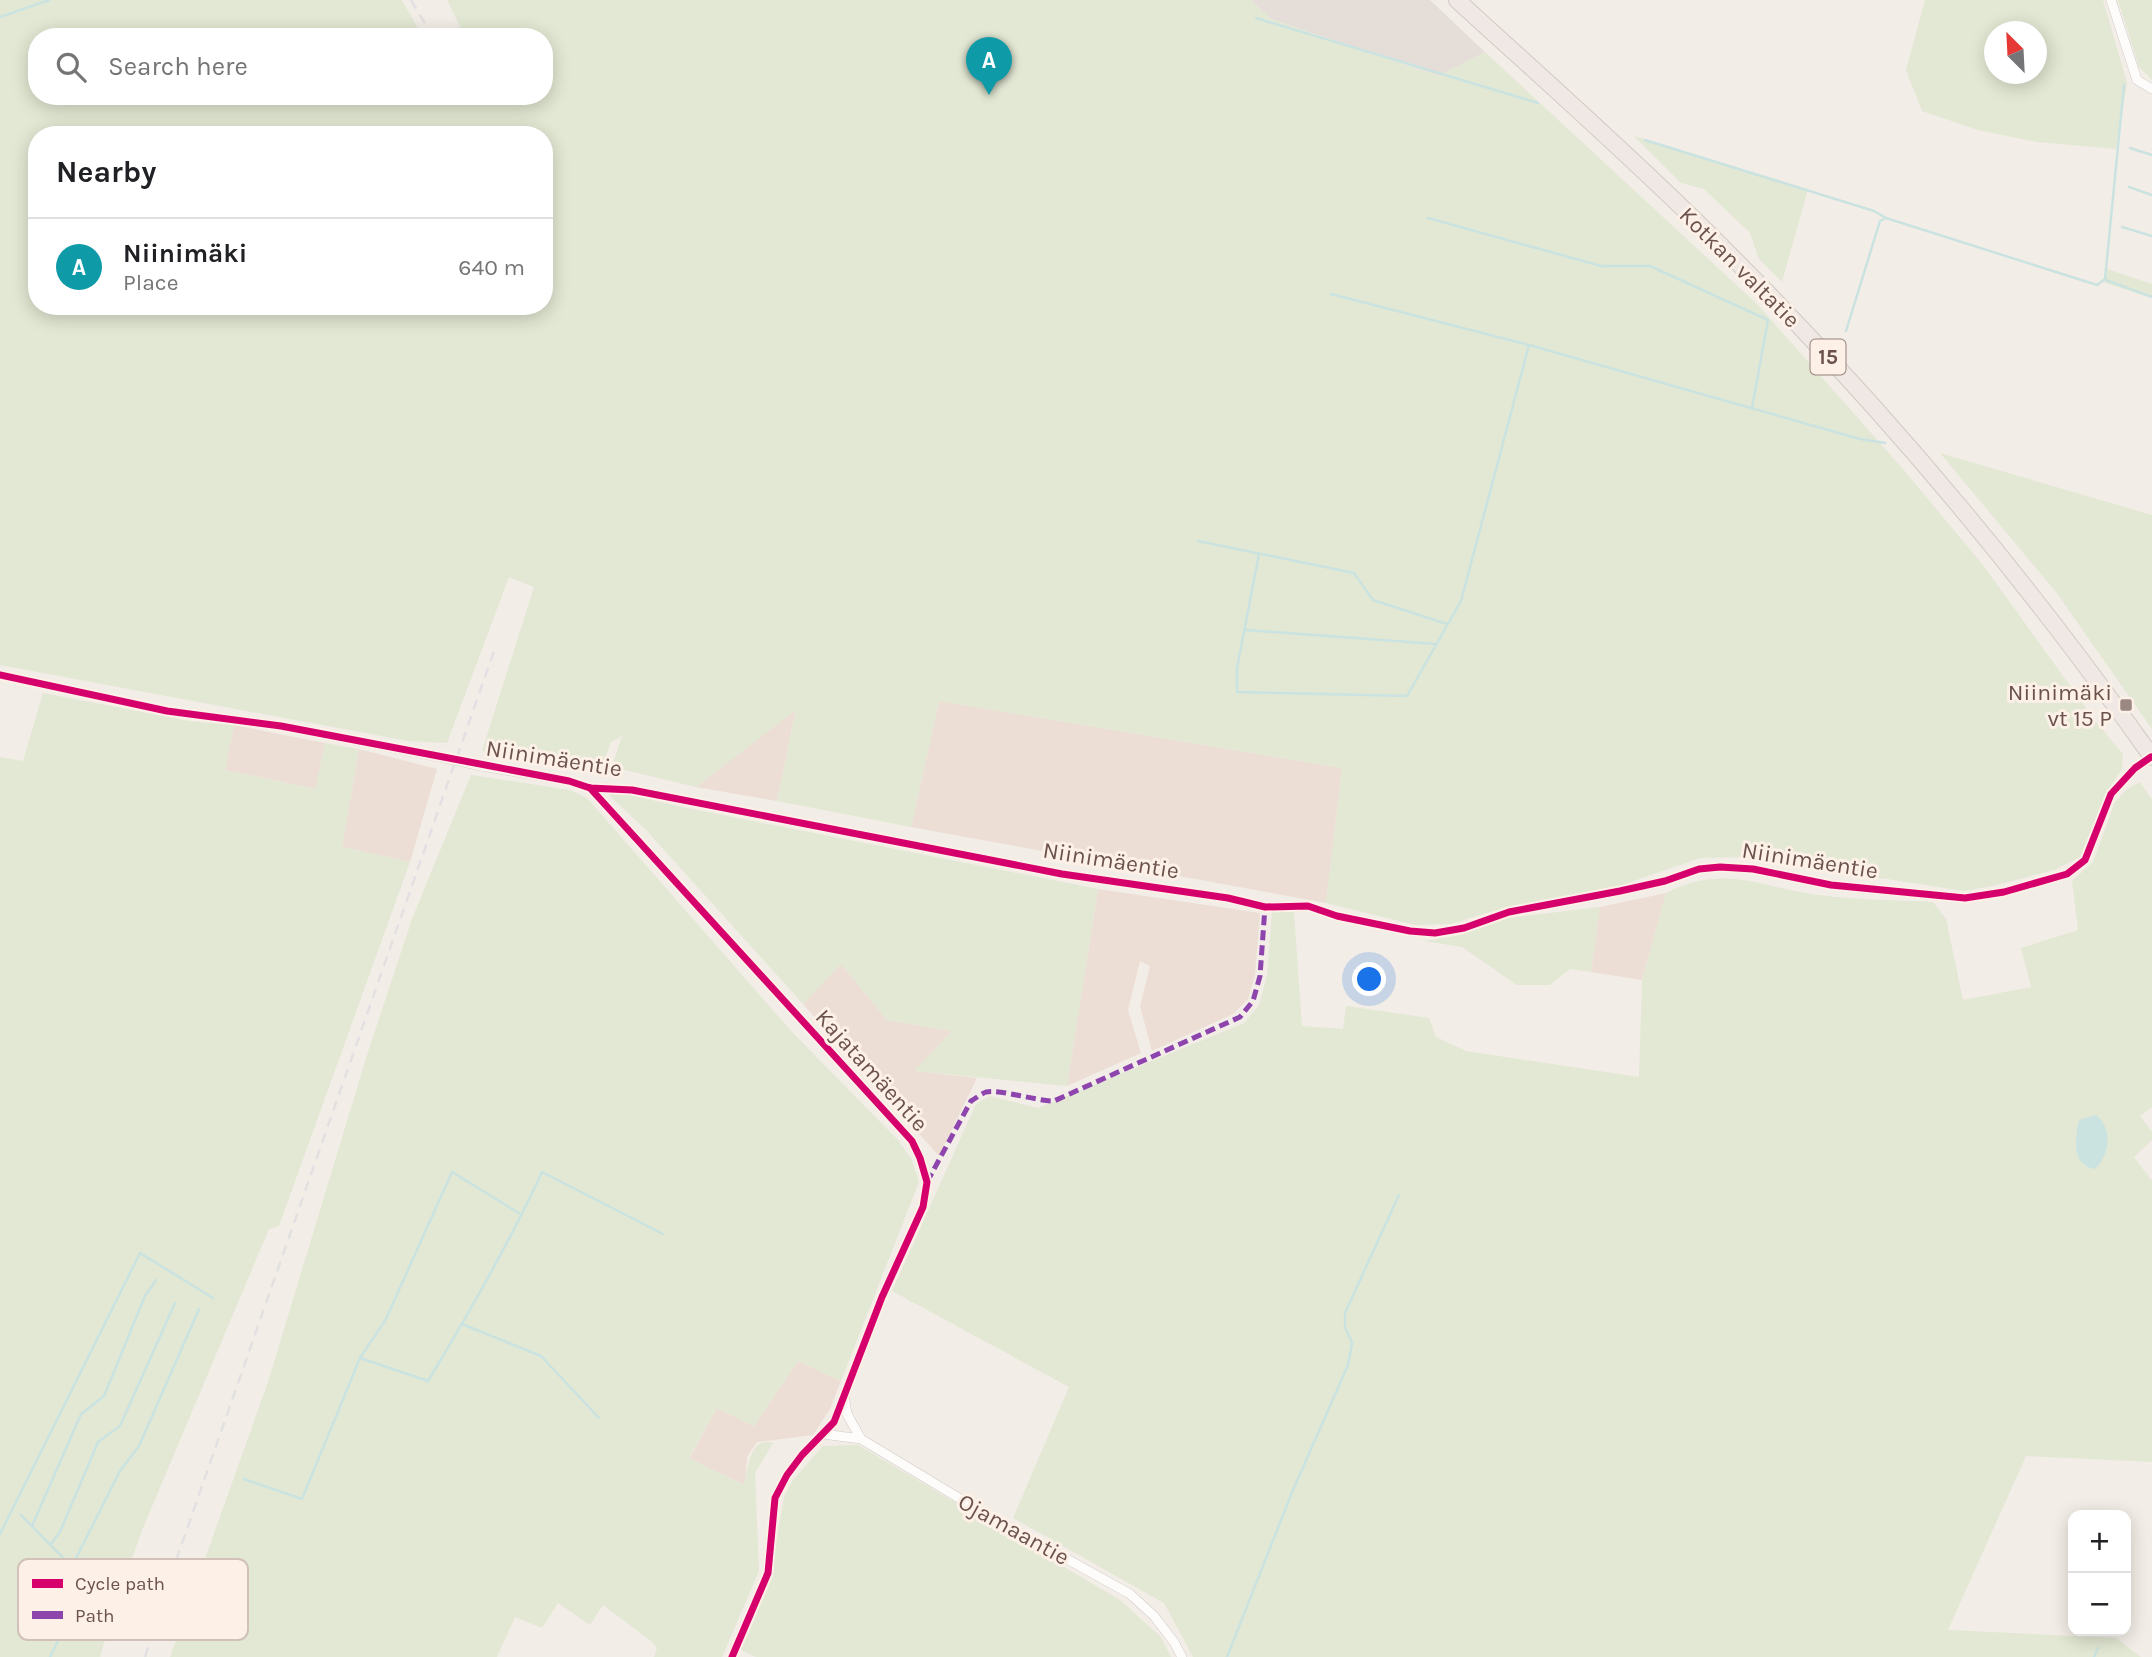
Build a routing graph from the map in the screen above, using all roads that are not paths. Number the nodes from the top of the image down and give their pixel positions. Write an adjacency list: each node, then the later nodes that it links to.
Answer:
1 (1457, 0): 5 (highway, Kotkan valtatie / 15)
2 (2111, 0): 3 (street)
3 (2152, 89)
4 (0, 676): 6 (street, Niinimäentie, bridge)
5 (2152, 757): 6 (street, Niinimäentie)
6 (590, 788): 7 (street, Kajatamäentie)
7 (843, 1394): 8 (street, Kajatamäentie); 9 (street)
8 (823, 1434): 9 (street, Ojamaantie); 10 (street, Kajatamäentie)
9 (862, 1439): 11 (street, Ojamaantie)
10 (732, 1657)
11 (1182, 1657)

